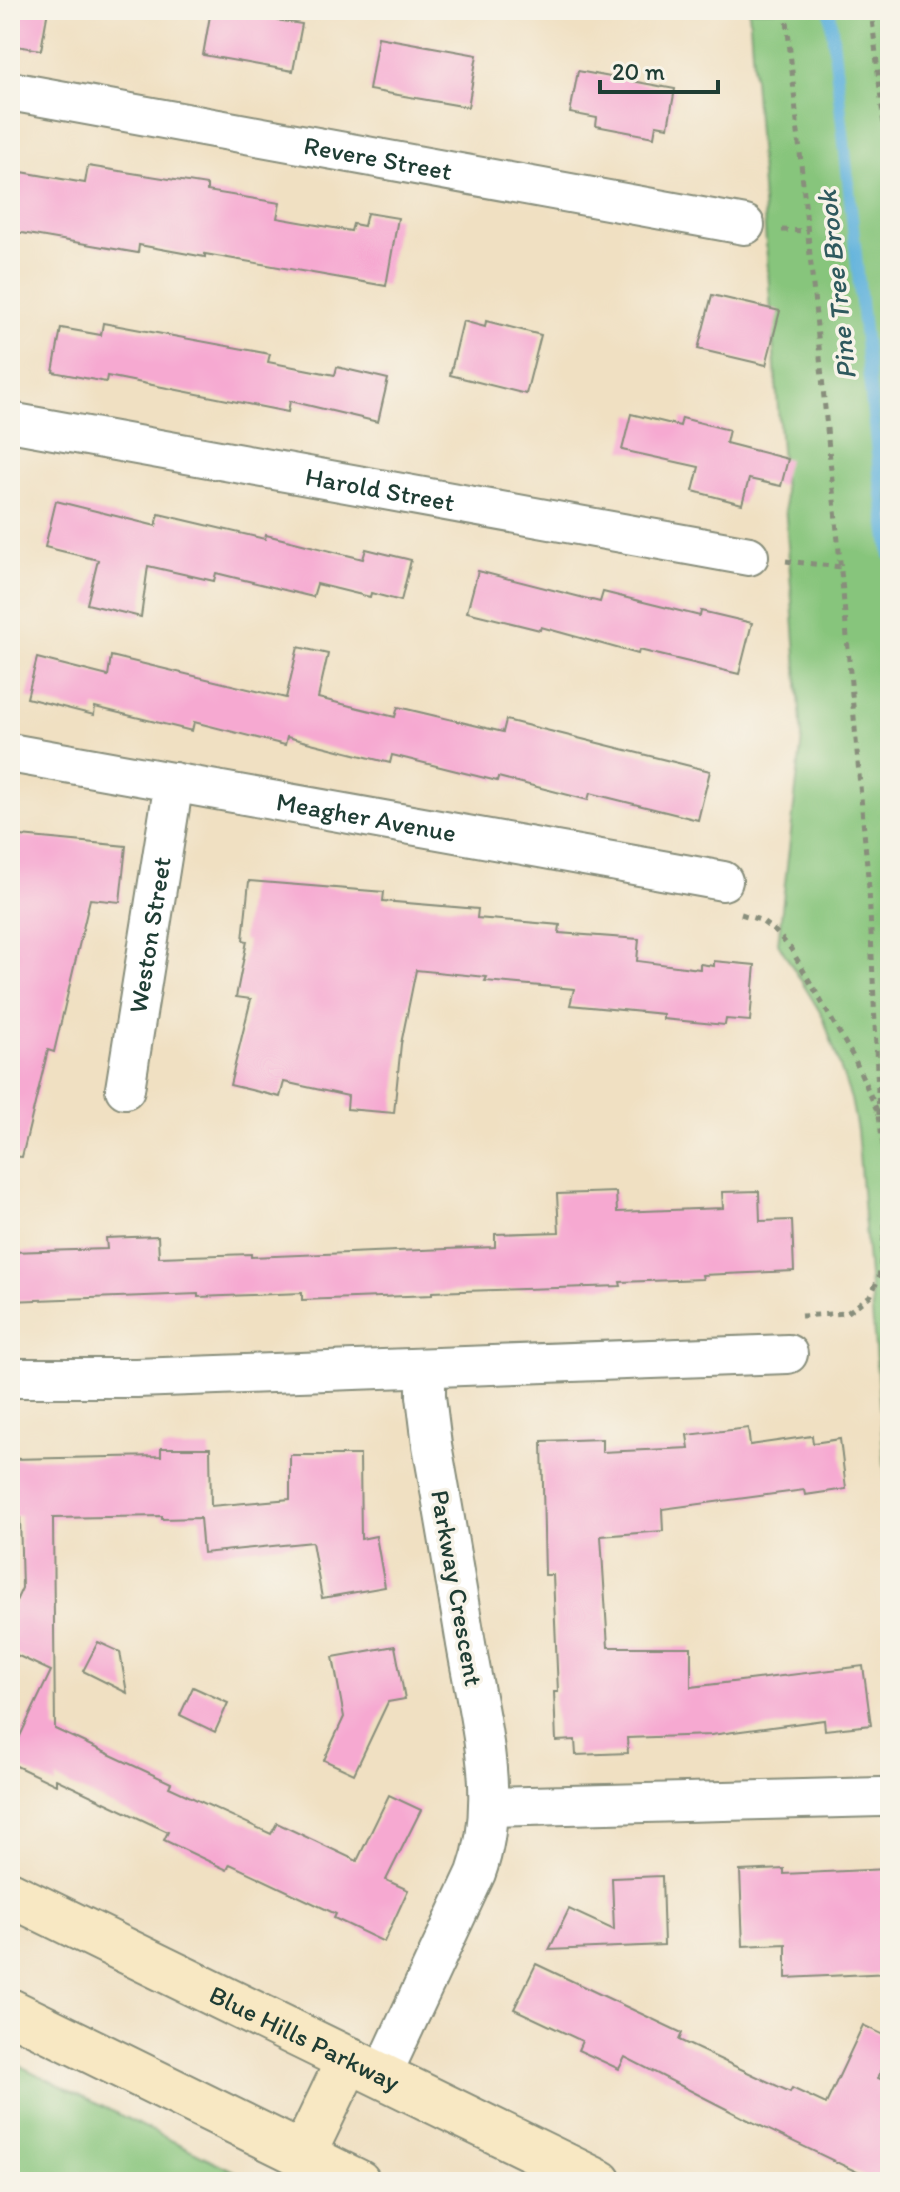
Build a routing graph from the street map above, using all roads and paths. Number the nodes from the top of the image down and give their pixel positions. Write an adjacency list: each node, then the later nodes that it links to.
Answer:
1 (786, 10): 8 (path)
2 (871, 10): 4 (path)
3 (10, 91): 5 (street, Revere Street)
4 (890, 178)
5 (745, 225)
6 (10, 422): 7 (street, Harold Street)
7 (749, 556): 8 (path)
8 (841, 567): 13 (path)
9 (10, 753): 10 (street, Meagher Avenue)
10 (174, 782): 11 (street, Meagher Avenue); 12 (street, Weston Street)
11 (723, 881): 13 (path)
12 (125, 1089)
13 (879, 1115): 14 (path)
14 (887, 1154): 15 (path)
15 (885, 1228): 16 (path); 17 (path)
16 (890, 1274)
17 (788, 1354): 18 (street)
18 (426, 1369): 19 (street); 21 (street, Parkway Crescent)
19 (10, 1378)
20 (881, 1797): 21 (street)
21 (490, 1807): 24 (street, Parkway Crescent)
22 (10, 1894): 24 (main road, Blue Hills Parkway)
23 (10, 2011): 25 (main road)
24 (365, 2067): 25 (main road); 27 (main road, Blue Hills Parkway)
25 (303, 2155): 26 (main road)
26 (358, 2182)
27 (599, 2182)

